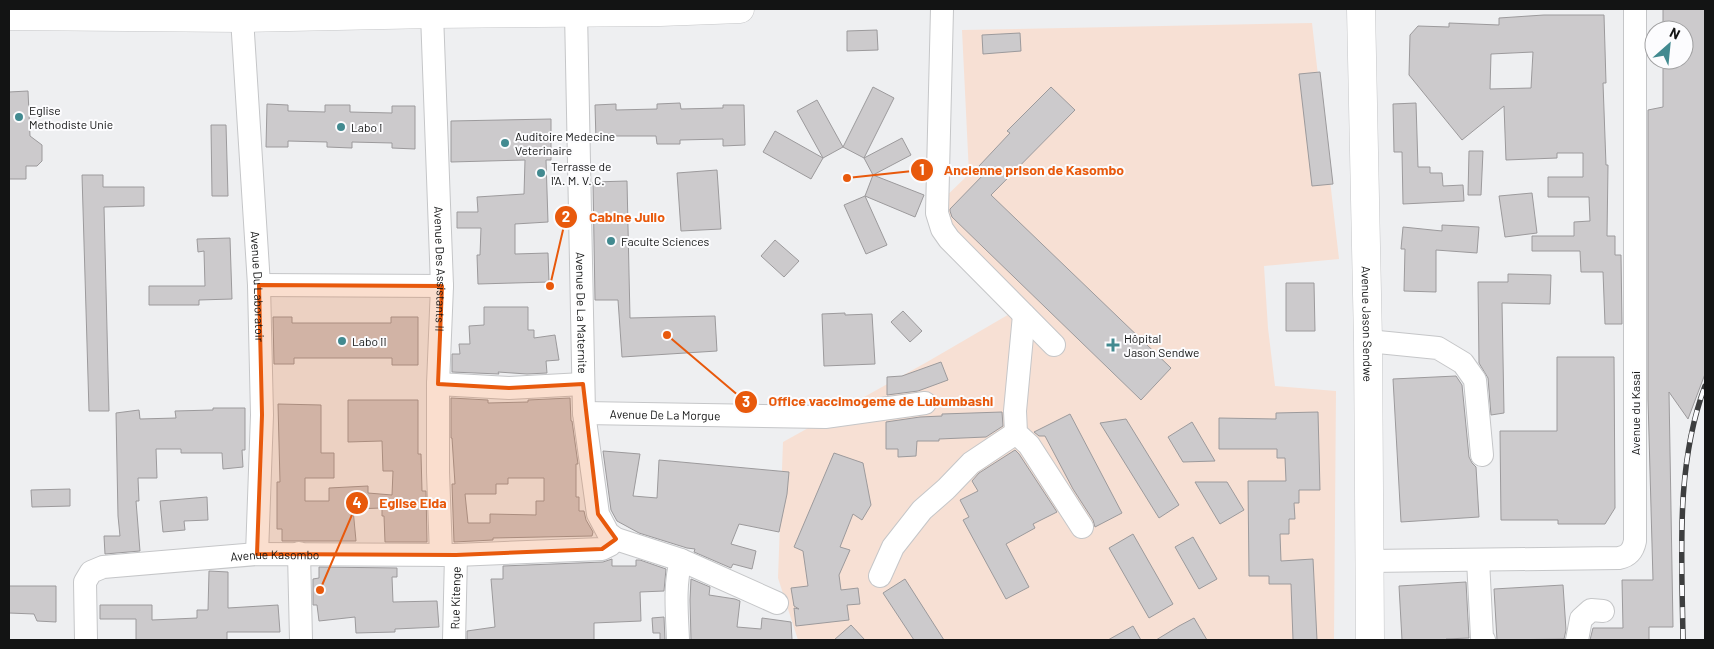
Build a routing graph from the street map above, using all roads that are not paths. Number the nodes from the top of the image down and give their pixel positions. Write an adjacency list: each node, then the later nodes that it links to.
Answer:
1 (740, 9): 5 (main road)
2 (942, 9): 13 (street)
3 (1361, 9): 14 (main road, Avenue Jason Sendwe)
4 (1635, 9): 28 (street, Avenue du Kasai)
5 (660, 10): 7 (main road)
6 (341, 12): 9 (main road); 10 (main road)
7 (576, 12): 9 (main road); 17 (street, Avenue De La Maternite)
8 (11, 14): 10 (main road)
9 (432, 14): 12 (street, Avenue Des Assistants II)
10 (242, 18): 11 (street, Avenue Du Laboratoir)
11 (259, 285): 12 (street); 25 (street, Avenue Du Laboratoir)
12 (442, 286): 16 (street, Avenue Des Assistants II)
13 (1024, 315): 15 (street); 20 (street)
14 (1368, 341): 21 (street); 29 (main road, Avenue Jason Sendwe)
15 (1054, 345)
16 (438, 384): 17 (street); 26 (street, Avenue Des Assistants II)
17 (583, 384): 19 (street, Avenue De La Maternite)
18 (925, 403): 19 (street, Avenue De La Morgue)
19 (584, 413): 23 (street, Avenue De La Maternite)
20 (1016, 433): 22 (street); 30 (street)
21 (1482, 454)
22 (1082, 527)
23 (616, 539): 26 (street, Avenue Kasombo); 27 (street)
24 (299, 553): 25 (street, Avenue Kasombo); 26 (street, Avenue Kasombo); 34 (street)
25 (257, 554): 33 (street, Avenue Kasombo)
26 (448, 555): 35 (street, Rue Kitenge)
27 (681, 560): 31 (street); 36 (street)
28 (1478, 560): 29 (street, Avenue du Kasai); 38 (street)
29 (1369, 561): 37 (main road, Avenue Jason Sendwe)
30 (880, 576)
31 (777, 603)
32 (1603, 611): 39 (street)
33 (86, 640)
34 (301, 640)
35 (454, 640)
36 (678, 640)
37 (1370, 640)
38 (1484, 640)
39 (1577, 640)

